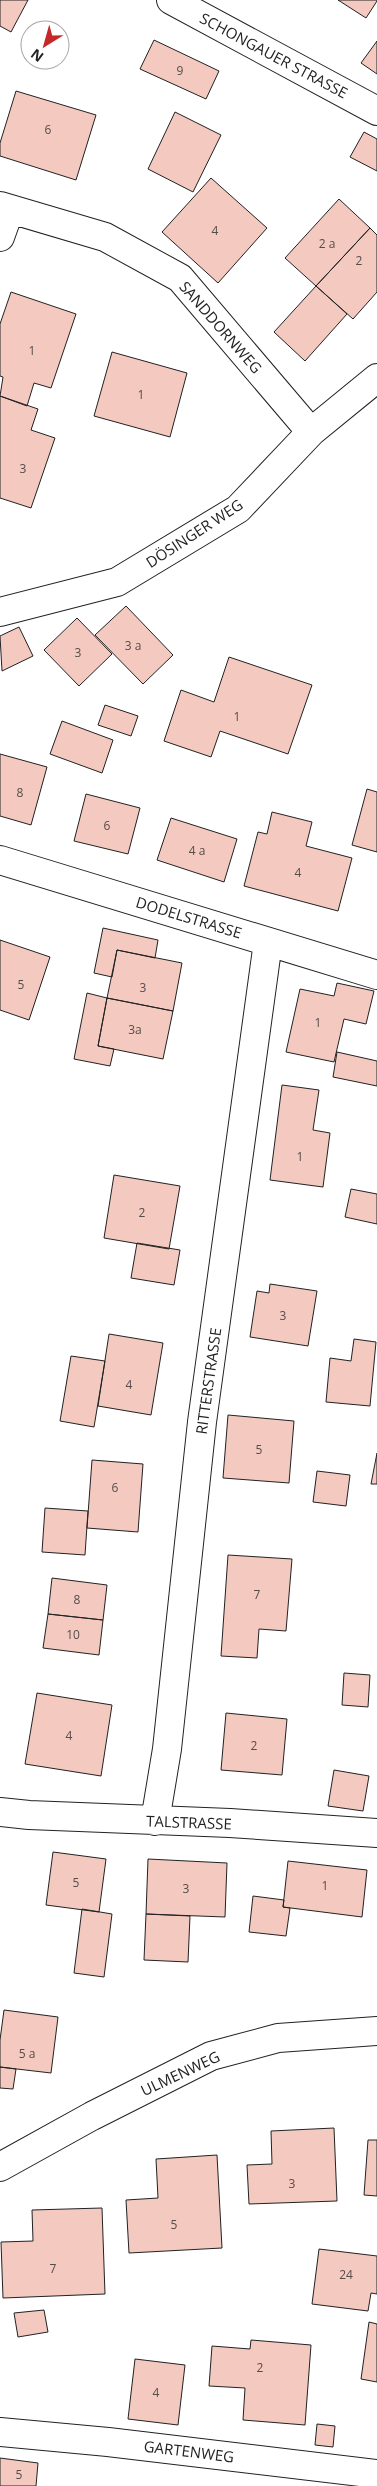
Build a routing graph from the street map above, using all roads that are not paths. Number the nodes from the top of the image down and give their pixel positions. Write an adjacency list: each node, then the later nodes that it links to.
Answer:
1 (171, 0): 2 (street, SCHONGAUER STRASSE)
2 (377, 111)
3 (5, 207): 4 (street); 6 (street, SANDDORNWEG)
4 (0, 237)
5 (377, 378): 6 (street, DÖSINGER WEG)
6 (311, 432): 7 (street, DÖSINGER WEG)
7 (0, 612)
8 (0, 860): 9 (street, DODELSTRASSE)
9 (268, 942): 10 (street, DODELSTRASSE); 12 (street, RITTERSTRASSE)
10 (377, 975)
11 (0, 1812): 12 (street, TALSTRASSE)
12 (155, 1821): 13 (street, TALSTRASSE)
13 (377, 1833)
14 (377, 2031): 15 (street, ULMENWEG)
15 (0, 2167)
16 (0, 2432): 17 (street, GARTENWEG)
17 (377, 2474)

